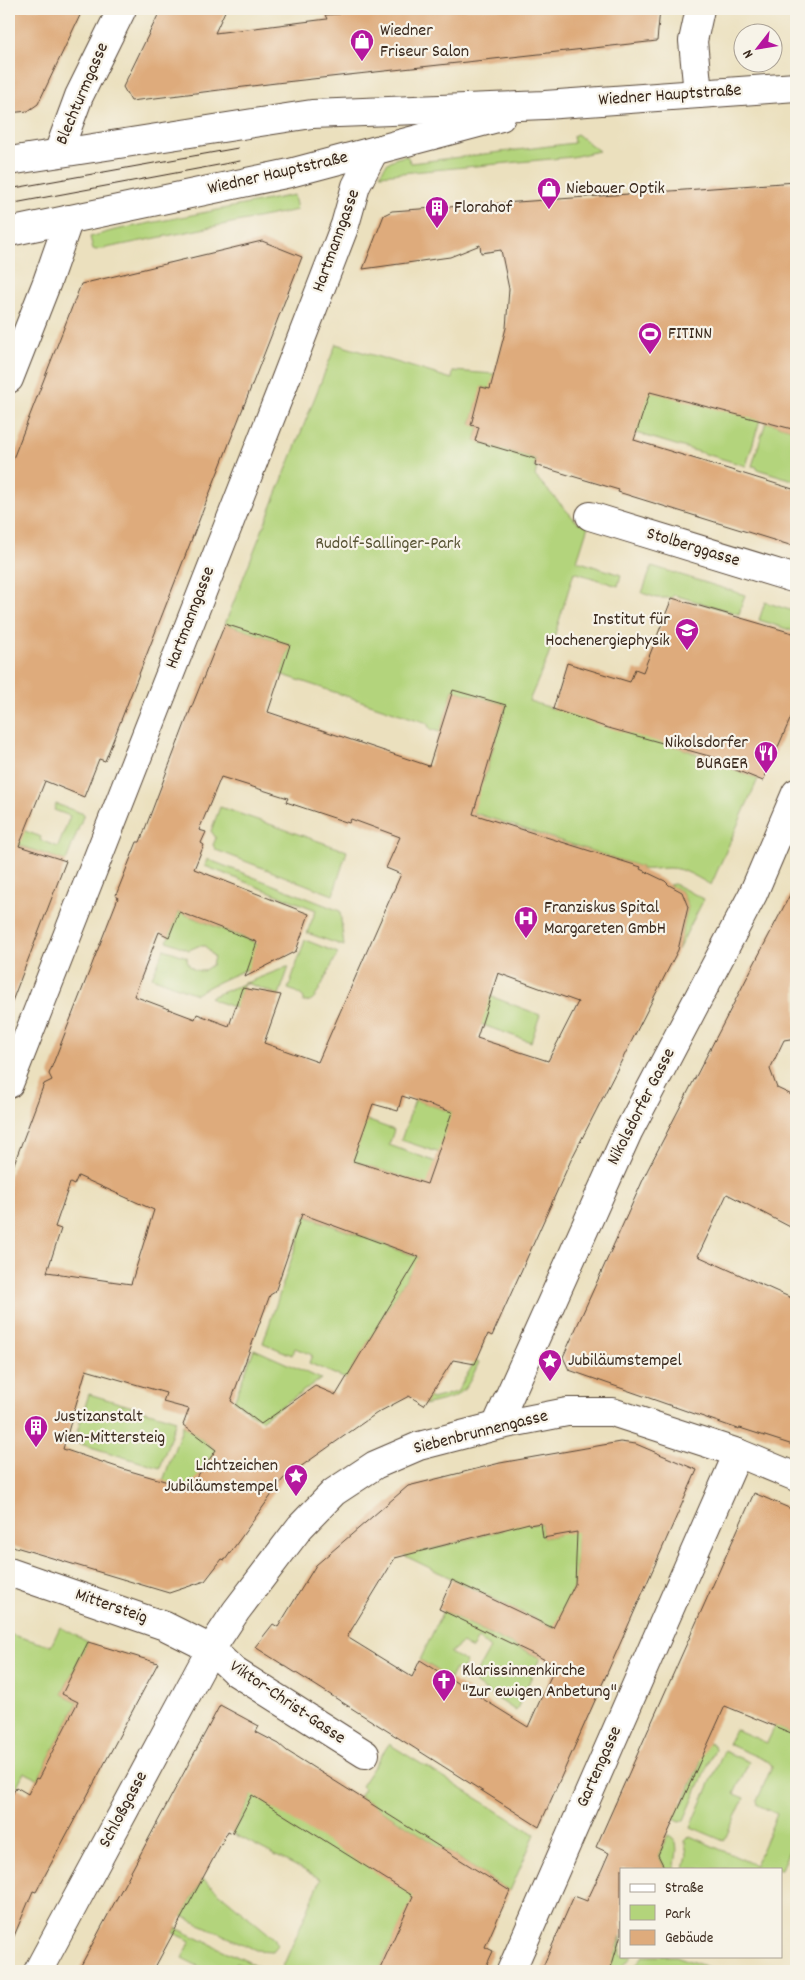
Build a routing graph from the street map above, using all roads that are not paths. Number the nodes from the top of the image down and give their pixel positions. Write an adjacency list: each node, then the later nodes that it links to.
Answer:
1 (122, 9): 6 (street, Blechturmgasse)
2 (700, 9): 4 (street)
3 (796, 87): 4 (street, Wiedner Hauptstraße)
4 (698, 94): 5 (street, Wiedner Hauptstraße)
5 (545, 105): 6 (street, Wiedner Hauptstraße); 7 (street, Wiedner Hauptstraße)
6 (58, 153): 8 (street, Wiedner Hauptstraße)
7 (373, 153): 9 (street, Wiedner Hauptstraße); 15 (street, Hartmanngasse)
8 (9, 161)
9 (69, 219): 10 (street, Wiedner Hauptstraße); 11 (street)
10 (9, 232)
11 (9, 379)
12 (590, 516): 13 (street, Stolberggasse)
13 (796, 580)
14 (796, 793): 16 (street, Nikolsdorfer Gasse)
15 (9, 1084)
16 (496, 1426): 17 (street, Siebenbrunnengasse); 20 (street, Siebenbrunnengasse)
17 (738, 1453): 18 (street, Siebenbrunnengasse); 23 (street, Gartengasse)
18 (796, 1477)
19 (9, 1572): 20 (street, Mittersteig)
20 (211, 1649): 21 (street, Viktor-Christ-Gasse); 22 (street, Schloßgasse)
21 (365, 1754)
22 (38, 1971)
23 (511, 1971)

